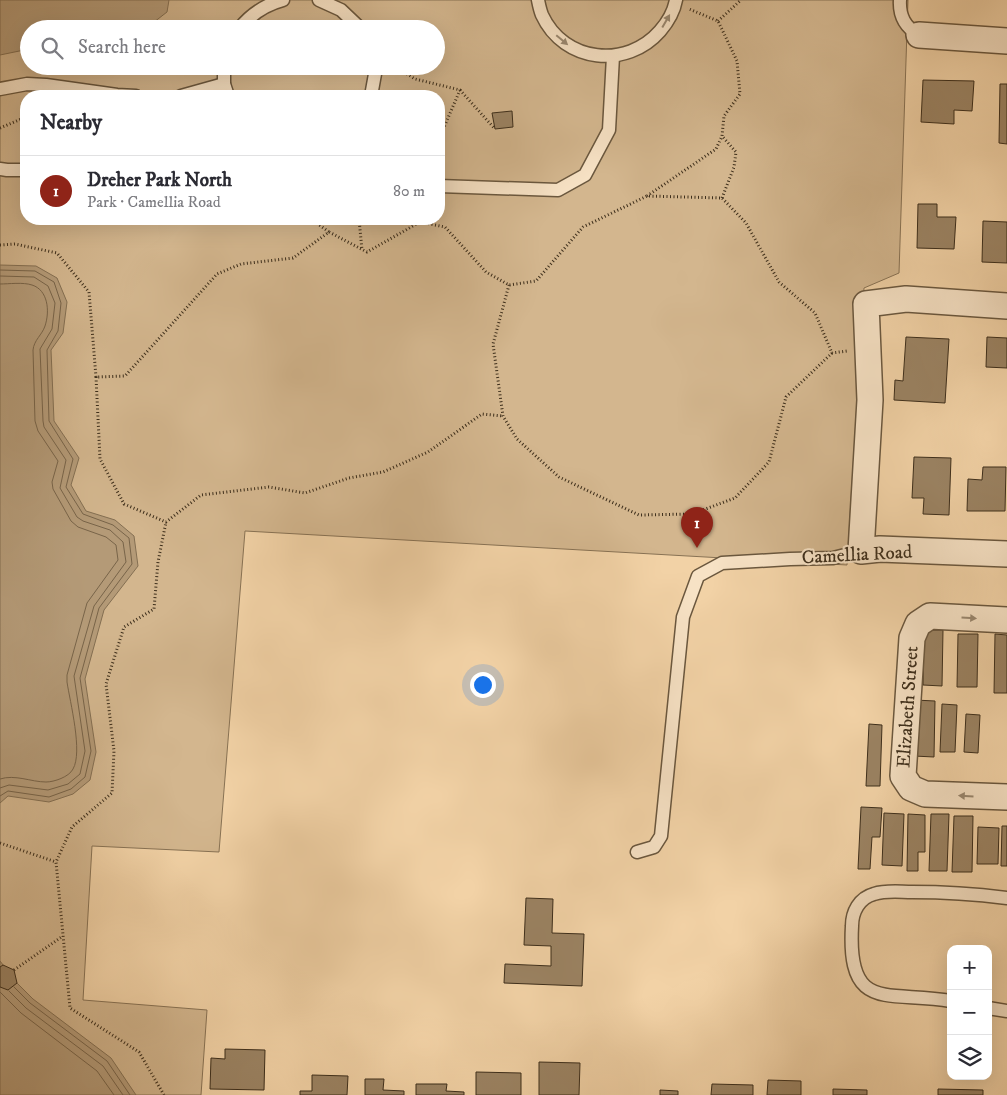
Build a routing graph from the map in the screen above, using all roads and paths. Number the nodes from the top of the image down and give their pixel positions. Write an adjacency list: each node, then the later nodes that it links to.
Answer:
1 (283, 0): 7 (lane)
2 (319, 0): 8 (lane)
3 (538, 0): 12 (lane, one-way to 12)
4 (741, 0): 9 (path)
5 (900, 0): 10 (lane)
6 (675, 2): 9 (path); 12 (lane, one-way to 6)
7 (246, 20)
8 (352, 20)
9 (718, 21): 25 (path)
10 (919, 34): 11 (street)
11 (1007, 41)
12 (613, 56): 28 (lane)
13 (225, 75): 18 (lane)
14 (375, 75): 19 (lane)
15 (409, 75): 20 (path)
16 (0, 89): 17 (lane)
17 (82, 90)
18 (226, 90)
19 (372, 90)
20 (460, 90): 22 (path); 24 (path)
21 (20, 120): 23 (path)
22 (445, 125)
23 (0, 128)
24 (495, 129)
25 (722, 136): 29 (path); 30 (path)
26 (0, 169): 27 (lane)
27 (20, 170)
28 (445, 186)
29 (647, 196): 30 (path); 38 (path)
30 (722, 198): 41 (path)
31 (319, 225): 35 (path)
32 (360, 225): 37 (path)
33 (415, 225): 37 (path)
34 (435, 225): 38 (path)
35 (329, 232): 37 (path); 42 (path)
36 (0, 245): 42 (path)
37 (362, 250)
38 (509, 285): 43 (path)
39 (1007, 306): 40 (street)
40 (868, 347): 41 (path); 45 (street)
41 (832, 353): 43 (path)
42 (96, 378): 44 (path)
43 (503, 416): 44 (path)
44 (166, 522): 51 (path)
45 (861, 551): 46 (street, Camellia Road); 50 (lane, Camellia Road)
46 (1007, 554)
47 (1007, 620): 48 (street, Elizabeth Street, one-way to 47)
48 (1007, 798)
49 (0, 843): 51 (path)
50 (638, 852)
51 (56, 862): 53 (path)
52 (1007, 898): 55 (lane)
53 (63, 936): 54 (path); 58 (path)
54 (14, 970)
55 (947, 1001)
56 (992, 1009): 57 (lane)
57 (1007, 1011)
58 (164, 1095)

